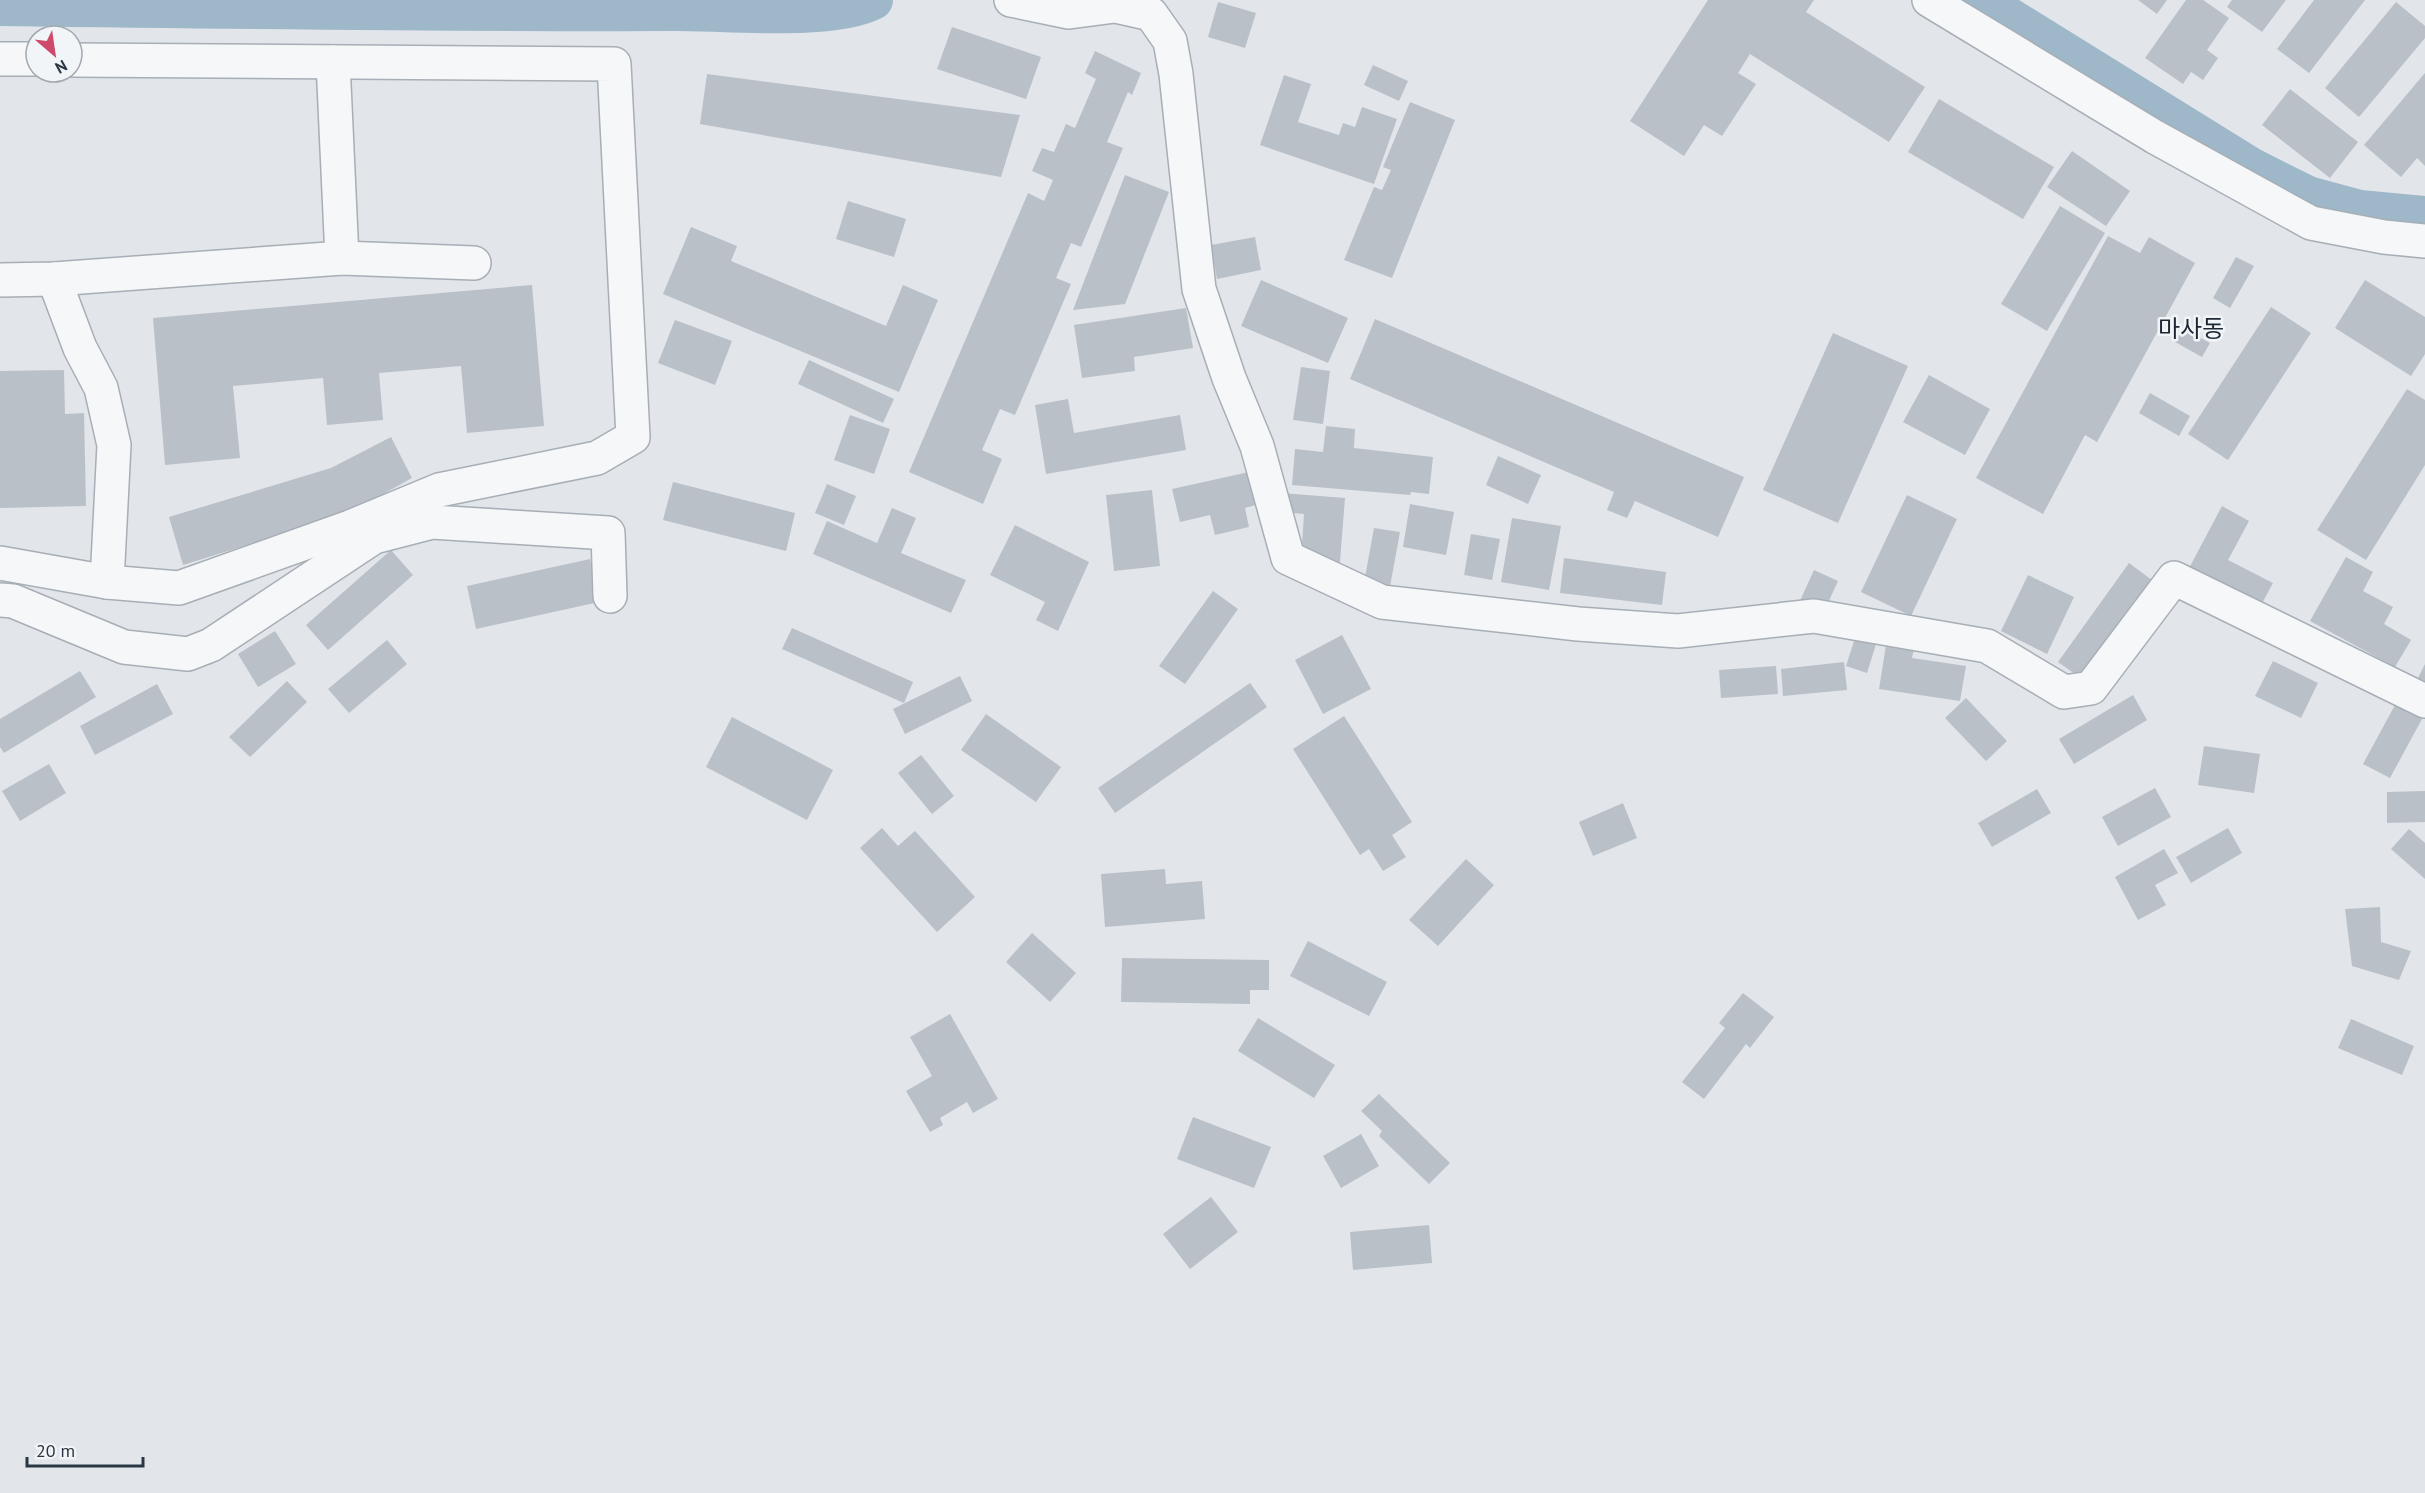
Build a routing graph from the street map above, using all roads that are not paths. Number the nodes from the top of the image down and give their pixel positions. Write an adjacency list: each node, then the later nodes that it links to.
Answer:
1 (1011, 0): 16 (street)
2 (1929, 0): 7 (street)
3 (0, 59): 4 (street)
4 (24, 59)
5 (84, 60): 6 (street)
6 (333, 62): 8 (street); 13 (street)
7 (2425, 242)
8 (342, 258): 9 (street); 10 (street)
9 (474, 263)
10 (54, 279): 11 (street); 13 (street)
11 (0, 280)
12 (0, 563): 13 (street)
13 (107, 582)
14 (610, 596): 15 (street)
15 (0, 600)
16 (2425, 701)

